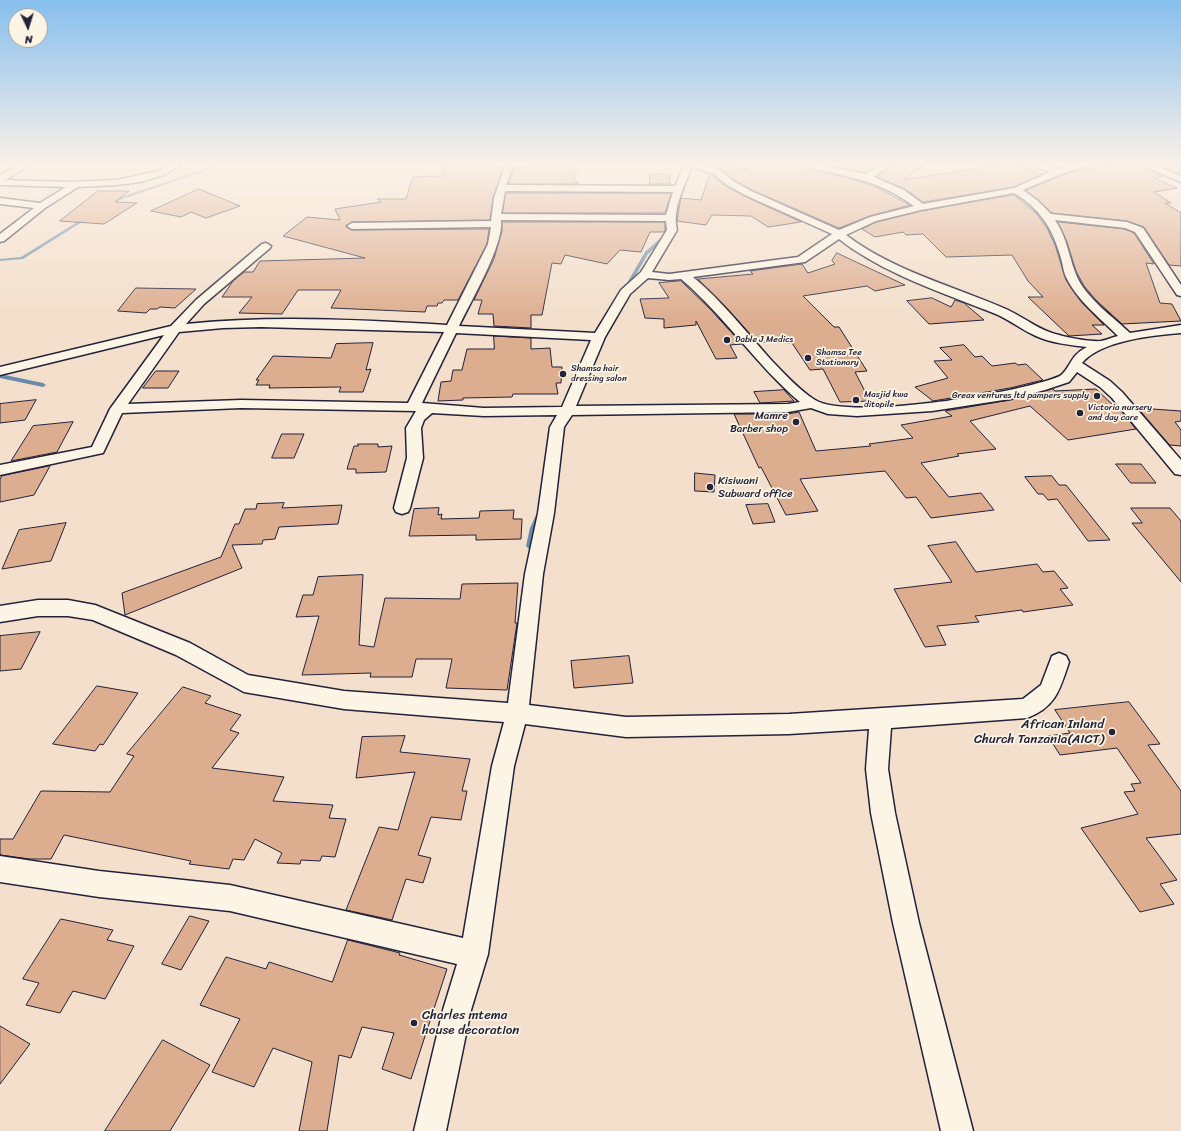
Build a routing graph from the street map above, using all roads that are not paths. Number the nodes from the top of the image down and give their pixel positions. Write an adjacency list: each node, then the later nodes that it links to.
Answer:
1 (28, 217): 10 (street)
2 (497, 217): 7 (street)
3 (802, 217): 9 (street)
4 (882, 217): 9 (street)
5 (1050, 217): 14 (street); 19 (street)
6 (670, 218): 7 (street); 12 (street)
7 (497, 220): 8 (street); 16 (street)
8 (352, 226)
9 (839, 234): 13 (street); 20 (street)
10 (0, 239)
11 (266, 246): 15 (street)
12 (645, 274): 13 (street); 18 (street)
13 (683, 275): 24 (street)
14 (1181, 292)
15 (175, 329): 16 (street); 22 (street); 27 (street)
16 (451, 329): 18 (street); 25 (street)
17 (1181, 329): 19 (street)
18 (599, 337): 28 (street)
19 (1128, 338): 20 (street)
20 (1100, 345): 21 (street)
21 (1075, 365): 24 (street); 30 (street)
22 (3, 370): 23 (street)
23 (0, 382)
24 (812, 404): 28 (street)
25 (413, 407): 26 (street); 27 (street)
26 (429, 408): 28 (street); 31 (street)
27 (117, 409): 29 (street)
28 (567, 411): 34 (street)
29 (0, 470)
30 (1181, 470)
31 (402, 508)
32 (0, 614): 34 (street)
33 (1059, 662): 35 (street)
34 (517, 713): 35 (street); 37 (street)
35 (881, 719): 39 (street)
36 (0, 869): 37 (street)
37 (474, 954): 38 (street)
38 (430, 1131)
39 (957, 1131)

